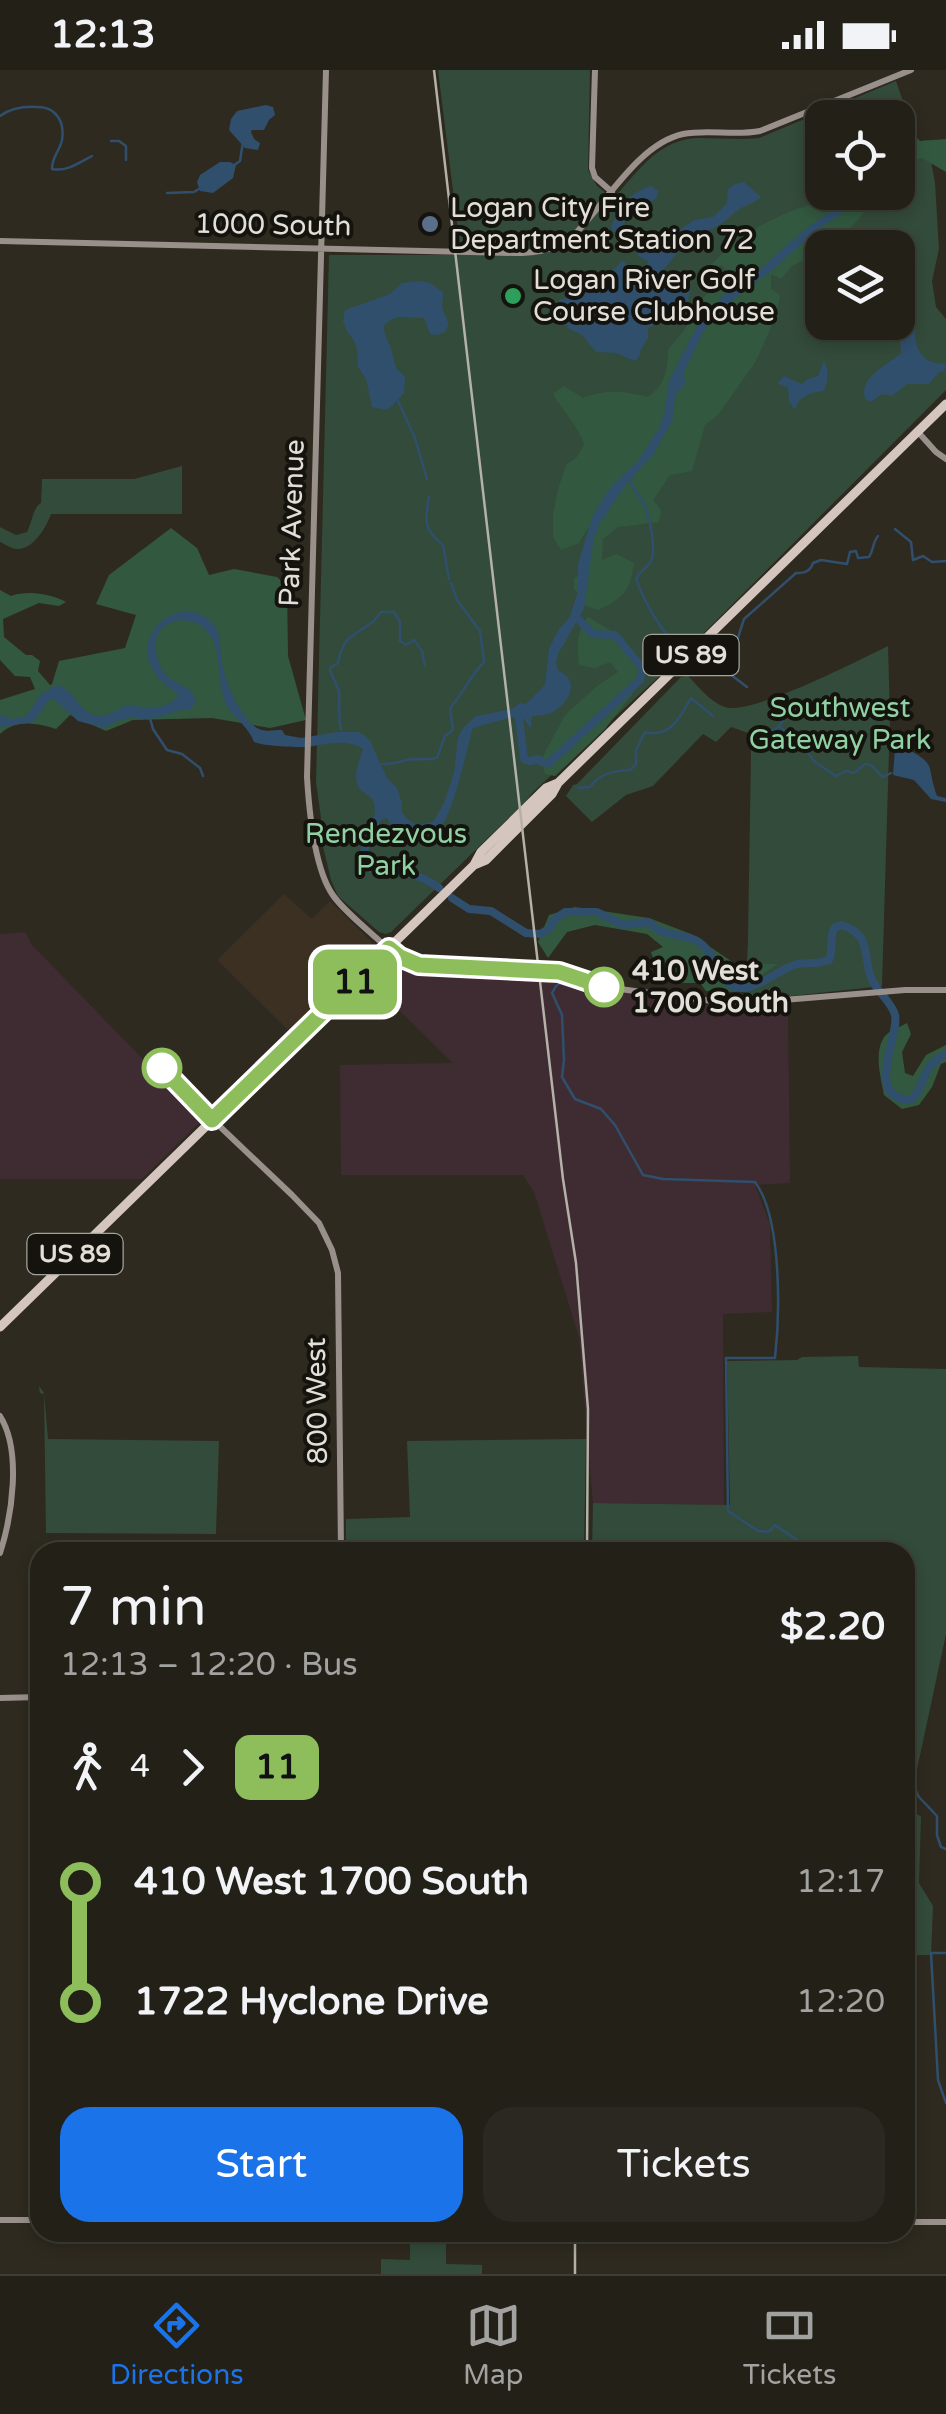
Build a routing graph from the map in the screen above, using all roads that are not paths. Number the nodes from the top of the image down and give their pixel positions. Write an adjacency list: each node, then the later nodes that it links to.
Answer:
1 (326, 70): 6 (street, Park Avenue)
2 (595, 70): 4 (street)
3 (911, 70): 4 (street)
4 (612, 192): 6 (street, 1000 South)
5 (0, 240): 6 (street, 1000 South)
6 (322, 249): 10 (street, Park Avenue)
7 (946, 404): 8 (highway, US 89)
8 (918, 432): 9 (street); 10 (highway, US 89)
9 (946, 459)
10 (389, 948): 11 (street, Park Avenue); 12 (highway, US 89)
11 (946, 990)
12 (212, 1120): 13 (highway, US 89); 15 (street, 800 West)
13 (0, 1327)
14 (0, 1416): 16 (street)
15 (341, 1542)
16 (0, 1553)
17 (0, 1698): 18 (street)
18 (30, 1698)
19 (0, 2220): 20 (street)
20 (30, 2220)
21 (915, 2222): 22 (street)
22 (946, 2222)

